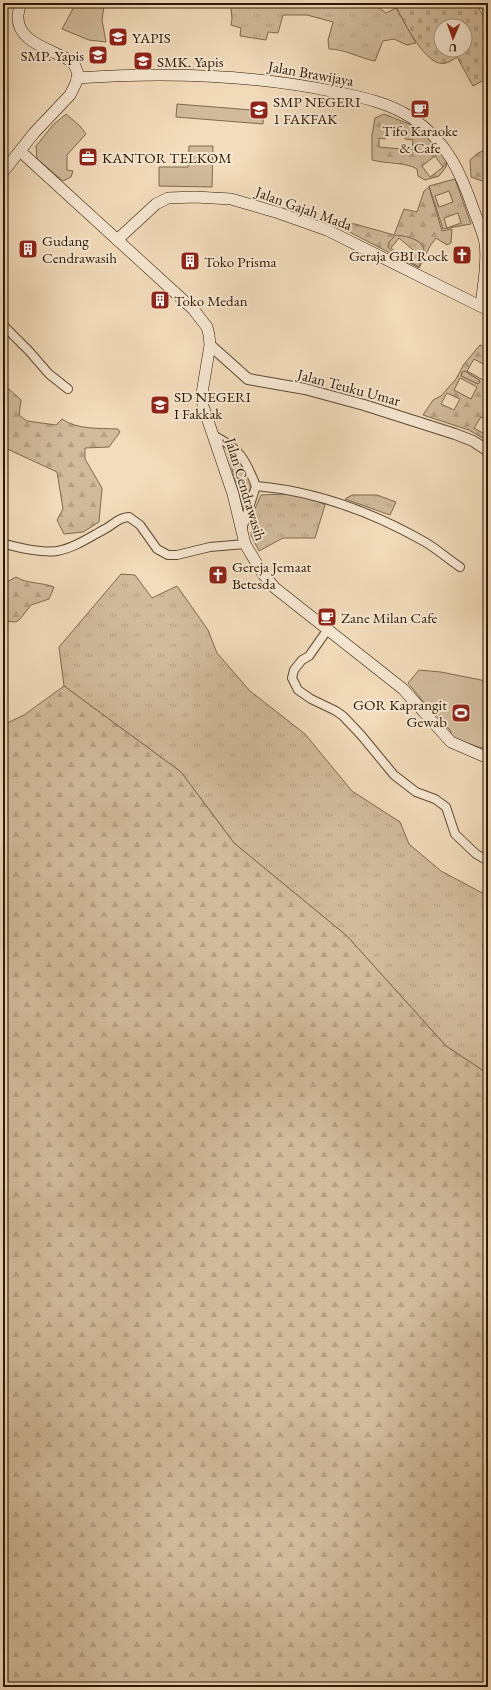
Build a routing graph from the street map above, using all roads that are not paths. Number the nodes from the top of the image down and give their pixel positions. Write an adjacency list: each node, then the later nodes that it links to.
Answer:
1 (18, 4): 2 (main road)
2 (77, 78): 3 (main road); 6 (main road, Jalan Brawijaya)
3 (20, 151): 4 (main road); 5 (main road, Jalan Cendrawasih)
4 (3, 172)
5 (117, 240): 6 (main road, Jalan Gajah Mada); 8 (main road, Jalan Cendrawasih)
6 (484, 308)
7 (3, 325): 9 (street)
8 (210, 345): 10 (main road, Jalan Cendrawasih); 11 (street, Jalan Teuku Umar)
9 (68, 389)
10 (213, 435): 12 (street); 13 (main road, Jalan Cendrawasih)
11 (488, 451)
12 (256, 486): 13 (street); 16 (street)
13 (242, 529): 15 (main road, Jalan Cendrawasih)
14 (3, 543): 15 (street)
15 (245, 544): 17 (main road, Jalan Cendrawasih)
16 (460, 567)
17 (328, 629): 18 (main road, Jalan Cendrawasih); 19 (street)
18 (488, 758)
19 (488, 862)

